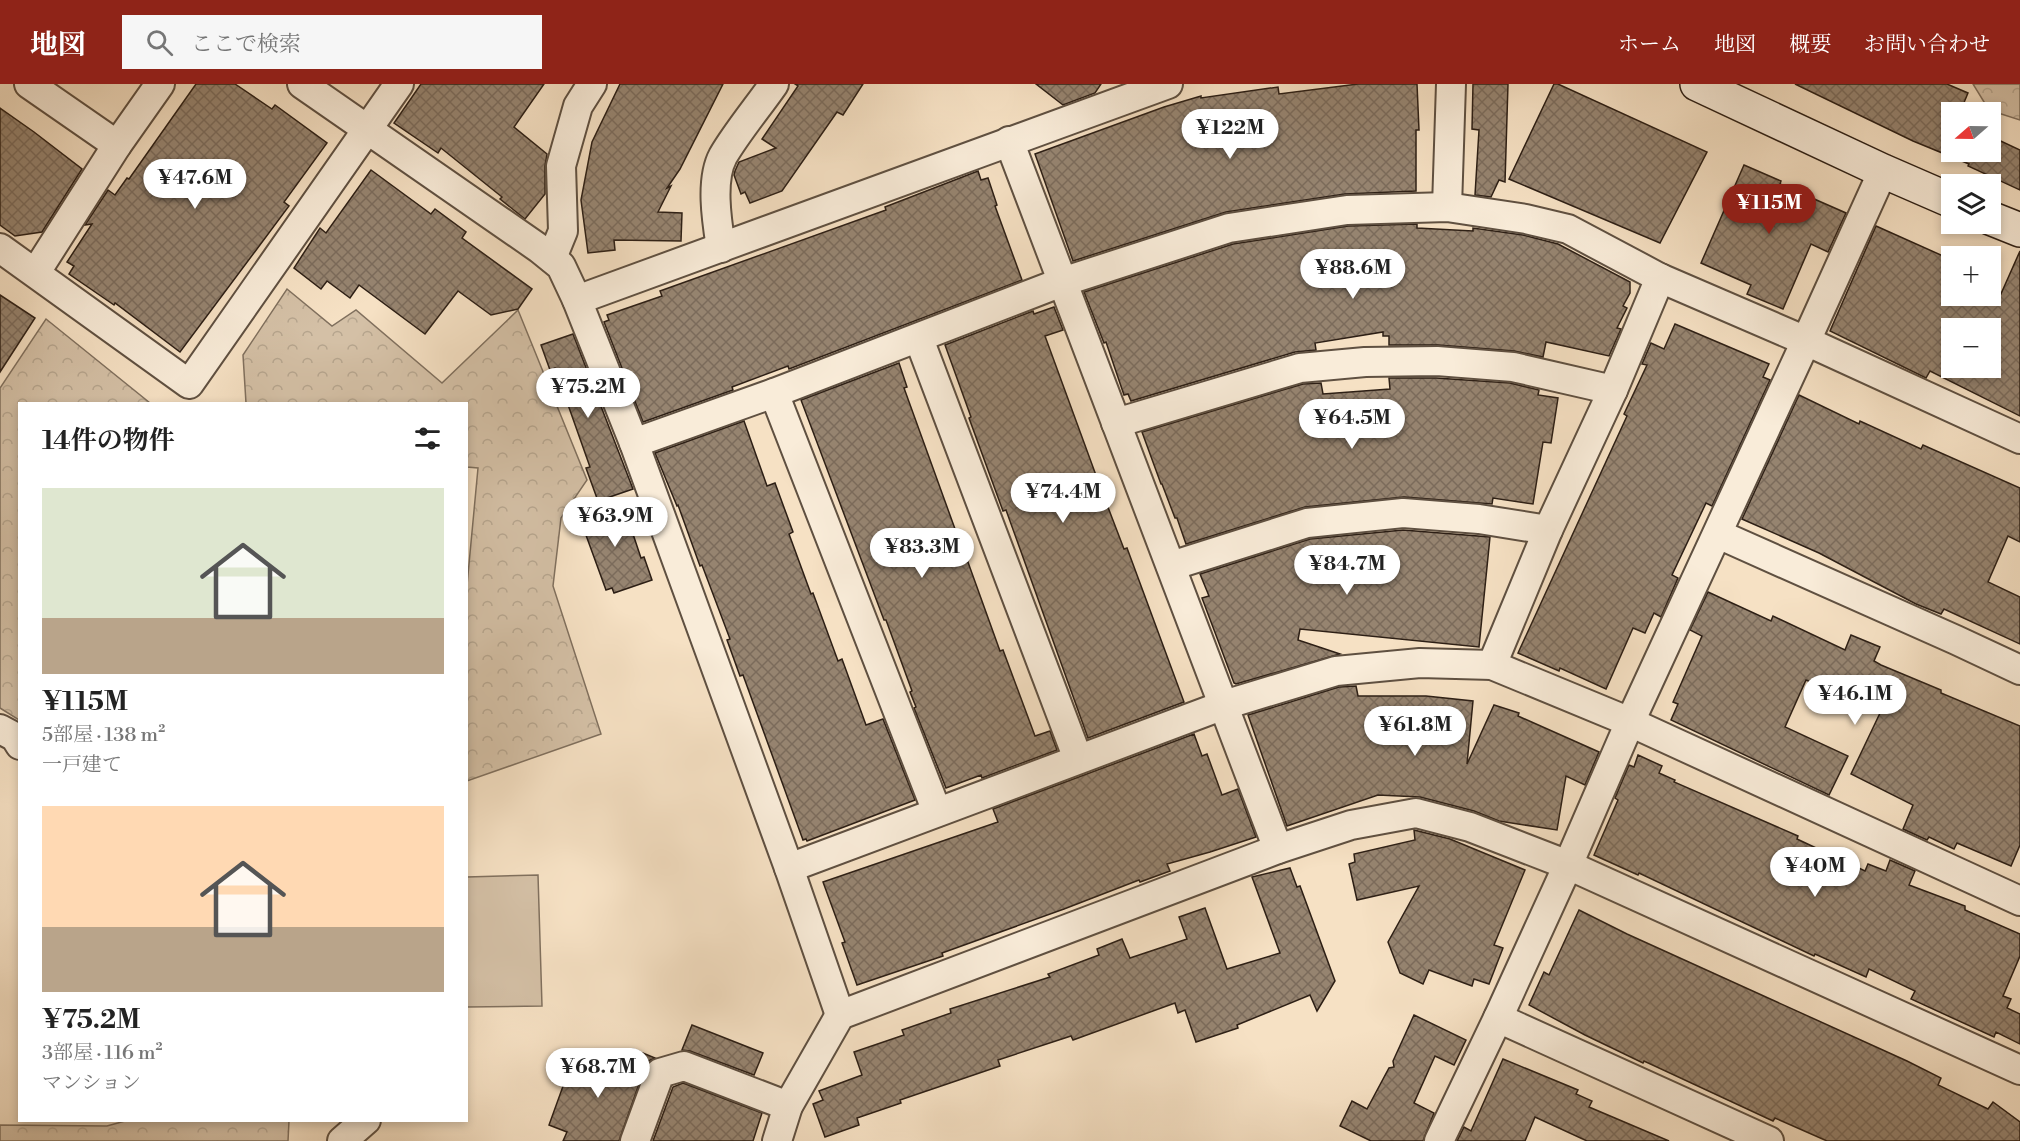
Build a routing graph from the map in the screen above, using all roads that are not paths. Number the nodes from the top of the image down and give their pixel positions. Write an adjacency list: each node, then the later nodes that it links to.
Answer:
1 (29, 84): 12 (street)
2 (160, 84): 12 (street)
3 (302, 84): 10 (street)
4 (399, 84): 10 (street)
5 (592, 84): 20 (street)
6 (774, 84): 19 (street)
7 (1168, 84): 11 (street)
8 (1451, 84): 15 (street)
9 (1697, 84): 13 (street)
10 (367, 129): 20 (street); 21 (street)
11 (1009, 141): 19 (street); 23 (street)
12 (117, 145): 21 (street)
13 (1883, 171): 14 (street); 26 (street)
14 (1941, 196)
15 (1447, 207): 22 (street); 23 (street)
16 (2001, 222): 17 (street)
17 (2020, 230)
18 (0, 248): 21 (street)
19 (721, 248): 24 (street)
20 (552, 258): 24 (street)
21 (36, 272)
22 (1660, 278): 26 (street); 27 (street)
23 (1062, 282): 25 (street); 29 (street)
24 (578, 300): 31 (street)
25 (919, 339): 28 (street); 41 (street)
26 (1806, 341): 30 (street); 33 (street)
27 (1612, 390): 29 (street); 32 (street)
28 (774, 393): 31 (street); 42 (street)
29 (1116, 423): 34 (street)
30 (2020, 439)
31 (634, 443): 45 (street)
32 (1548, 530): 34 (street); 35 (street)
33 (1718, 534): 36 (street); 38 (street)
34 (1171, 566): 37 (street)
35 (1492, 665): 37 (street); 38 (street)
36 (2020, 670)
37 (1224, 705): 41 (street); 43 (street)
38 (1630, 722): 44 (street); 46 (street)
39 (0, 729): 40 (street)
40 (18, 742)
41 (1078, 759): 42 (street)
42 (937, 812): 45 (street)
43 (1278, 849): 44 (street); 47 (street)
44 (1568, 866): 48 (street); 49 (street)
45 (789, 868): 47 (street)
46 (2020, 901)
47 (840, 1015): 50 (street)
48 (1498, 1018): 55 (street); 56 (street)
49 (2020, 1070)
50 (788, 1106): 53 (street); 54 (street)
51 (364, 1122): 52 (street)
52 (342, 1141)
53 (635, 1141)
54 (777, 1141)
55 (1439, 1141)
56 (1769, 1141)

